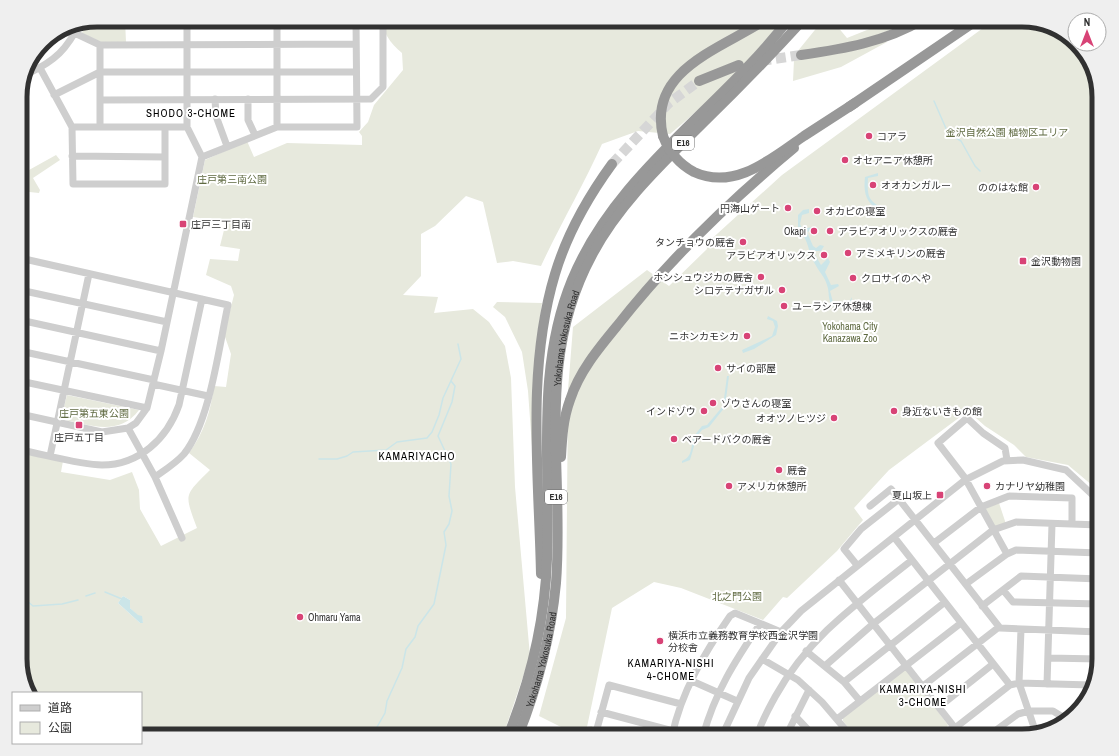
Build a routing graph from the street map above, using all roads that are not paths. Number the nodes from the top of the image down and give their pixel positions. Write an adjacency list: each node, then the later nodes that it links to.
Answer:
1 (187, 27): 13 (street)
2 (277, 27): 16 (street)
3 (356, 27): 14 (street)
4 (382, 27): 31 (street)
5 (753, 27): 33 (highway, E16, bridge)
6 (782, 27): 47 (highway, Yokohama Yokosuka Road / E16)
7 (796, 27): 47 (highway, Yokohama Yokosuka Road / E16)
8 (909, 27): 17 (highway)
9 (967, 27): 33 (highway, E16)
10 (78, 29): 12 (street)
11 (71, 32): 12 (street)
12 (76, 34): 15 (street); 19 (street)
13 (187, 44): 15 (street); 16 (street); 23 (street)
14 (356, 44): 16 (street); 24 (street)
15 (100, 45): 22 (street)
16 (277, 45): 20 (street)
17 (801, 55)
18 (740, 65): 25 (highway)
19 (40, 68): 21 (street); 26 (street)
20 (277, 71): 23 (street); 24 (street); 30 (street)
21 (31, 72)
22 (100, 72): 23 (street); 26 (street); 32 (street)
23 (187, 72): 27 (street)
24 (356, 72): 31 (street)
25 (699, 81)
26 (54, 95): 34 (street)
27 (187, 98): 28 (street); 32 (street); 37 (street)
28 (215, 99): 29 (street); 40 (street)
29 (248, 99): 30 (street); 39 (street)
30 (277, 99): 31 (street); 38 (street)
31 (356, 99): 38 (street)
32 (100, 100): 35 (street)
33 (855, 103): 103 (highway, E16, bridge)
34 (72, 127): 35 (street); 41 (street)
35 (100, 127): 36 (street)
36 (165, 127): 37 (street); 42 (street)
37 (187, 127): 43 (street)
38 (277, 127): 39 (street)
39 (255, 135): 40 (street)
40 (227, 146): 43 (street)
41 (72, 156): 42 (street); 42 (street)
42 (165, 156)
43 (202, 157): 49 (street)
44 (612, 164): 118 (highway, E16)
45 (27, 260): 46 (street)
46 (89, 274): 49 (street); 51 (street)
47 (577, 278): 52 (highway, Yokohama Yokosuka Road / E16)
48 (27, 292): 51 (street)
49 (173, 292): 50 (street); 54 (street)
50 (202, 299): 61 (street); 63 (street)
51 (83, 304): 54 (street); 55 (street)
52 (564, 314): 103 (highway, Yokohama Yokosuka Road / E16); 118 (highway, Yokohama Yokosuka Road / E16)
53 (27, 322): 55 (street)
54 (167, 322): 56 (street)
55 (77, 333): 56 (street); 58 (street)
56 (161, 350): 59 (street)
57 (27, 353): 58 (street)
58 (70, 362): 59 (street); 62 (street)
59 (154, 382): 61 (street); 64 (street)
60 (27, 383): 62 (street)
61 (181, 390): 63 (street); 69 (street)
62 (64, 391): 64 (street); 66 (street)
63 (208, 396): 72 (street)
64 (147, 408): 67 (street)
65 (27, 416): 66 (street)
66 (57, 422): 67 (street); 70 (street)
67 (128, 428): 69 (street)
68 (27, 451): 70 (street)
69 (142, 453): 70 (street); 72 (street)
70 (50, 456)
71 (1007, 460): 73 (street); 73 (street); 74 (street)
72 (155, 477): 84 (street)
73 (966, 480): 77 (street); 78 (street)
74 (1092, 494)
75 (899, 499): 76 (street); 78 (street); 90 (street)
76 (870, 506)
77 (981, 507): 80 (street); 82 (street); 85 (street)
78 (915, 519): 83 (street); 85 (street)
79 (1052, 524): 80 (street); 82 (street); 86 (street)
80 (1072, 524): 81 (street)
81 (1092, 525)
82 (993, 530): 88 (street); 91 (street)
83 (894, 537): 89 (street); 90 (street)
84 (182, 538)
85 (934, 543): 91 (street)
86 (1051, 551): 87 (street); 88 (street); 92 (street)
87 (1092, 553)
88 (1007, 554): 96 (street)
89 (912, 560): 95 (street); 100 (street)
90 (857, 565): 94 (street)
91 (950, 565): 95 (street); 96 (street)
92 (1050, 577): 93 (street); 97 (street); 99 (street)
93 (1092, 579)
94 (839, 580): 100 (street); 110 (street)
95 (929, 581): 98 (street); 106 (street)
96 (966, 584): 102 (street)
97 (1003, 590): 99 (street); 102 (street)
98 (945, 602): 104 (street); 113 (street)
99 (1049, 602): 101 (street); 109 (street)
100 (858, 603): 106 (street); 114 (street)
101 (1092, 604)
102 (982, 606): 107 (street)
103 (551, 622): 123 (highway, Yokohama Yokosuka Road / E16)
104 (961, 622): 112 (street); 121 (street)
105 (760, 624): 110 (street); 124 (street); 132 (street)
106 (874, 624): 113 (street); 120 (street)
107 (999, 627): 108 (street); 112 (street)
108 (1021, 629): 109 (street); 126 (street)
109 (1049, 630): 111 (street); 115 (street)
110 (781, 632): 116 (street)
111 (1092, 632)
112 (977, 643): 119 (street); 130 (street)
113 (890, 645): 121 (street); 125 (street)
114 (806, 651): 120 (street); 122 (street)
115 (1048, 658): 117 (street); 127 (street)
116 (762, 659): 122 (street); 133 (street)
117 (1092, 660)
118 (533, 664): 123 (highway, Yokohama Yokosuka Road / E16)
119 (993, 664): 128 (street); 136 (street)
120 (826, 665): 125 (street)
121 (906, 666): 130 (street); 134 (street)
122 (788, 674): 131 (street); 151 (street)
123 (534, 679): 144 (highway, Yokohama Yokosuka Road / E16); 145 (highway, Yokohama Yokosuka Road / E16)
124 (692, 682): 132 (street); 135 (street)
125 (844, 682): 134 (street)
126 (1019, 683): 127 (street); 128 (street); 137 (street)
127 (1047, 684): 129 (street)
128 (1010, 685): 142 (street)
129 (1087, 685)
130 (923, 686): 136 (street)
131 (809, 690): 139 (street); 141 (street)
132 (718, 693): 133 (street); 149 (street)
133 (737, 701): 150 (street)
134 (860, 701): 141 (street)
135 (681, 704): 138 (street); 148 (street)
136 (939, 707): 142 (street)
137 (1029, 710): 140 (street); 143 (street); 156 (street)
138 (602, 712): 146 (street); 147 (street)
139 (795, 716): 152 (street); 153 (street)
140 (1062, 716)
141 (837, 719): 154 (street)
142 (955, 728): 155 (street)
143 (1034, 728)
144 (511, 729)
145 (520, 729)
146 (597, 729)
147 (656, 729)
148 (674, 729)
149 (705, 729)
150 (725, 729)
151 (760, 729)
152 (789, 729)
153 (807, 729)
154 (845, 729)
155 (952, 729)
156 (998, 729)

